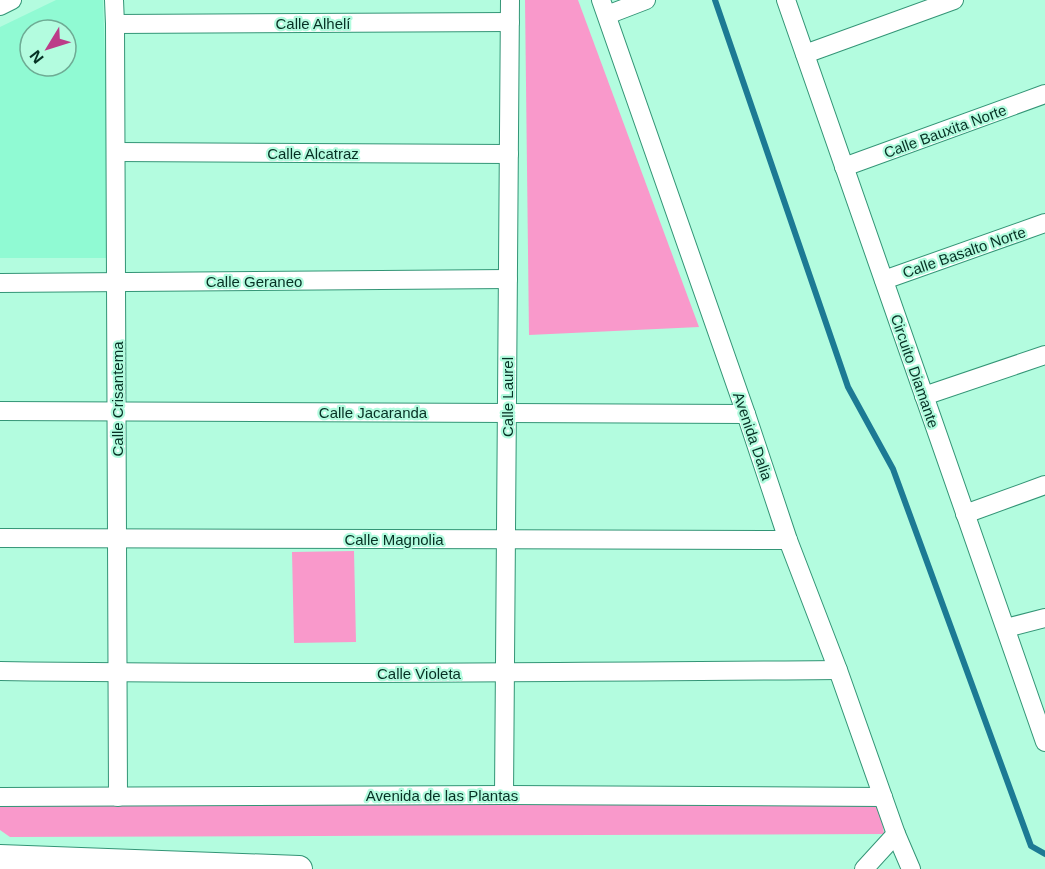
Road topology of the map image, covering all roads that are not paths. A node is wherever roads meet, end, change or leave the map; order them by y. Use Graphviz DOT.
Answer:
graph roads {
  1 [pos="12,0"];
  2 [pos="114,0"];
  3 [pos="510,0"];
  4 [pos="646,0"];
  5 [pos="786,0"];
  6 [pos="954,0"];
  7 [pos="0,6"];
  8 [pos="604,7"];
  9 [pos="510,22"];
  10 [pos="116,24"];
  11 [pos="805,54"];
  12 [pos="1045,94"];
  13 [pos="116,152"];
  14 [pos="509,154"];
  15 [pos="844,167"];
  16 [pos="1045,223"];
  17 [pos="508,279"];
  18 [pos="884,280"];
  19 [pos="116,282"];
  20 [pos="0,283"];
  21 [pos="1045,355"];
  22 [pos="924,396"];
  23 [pos="0,411"];
  24 [pos="117,411"];
  25 [pos="507,412"];
  26 [pos="746,414"];
  27 [pos="1045,484"];
  28 [pos="965,514"];
  29 [pos="0,537"];
  30 [pos="117,538"];
  31 [pos="506,539"];
  32 [pos="788,540"];
  33 [pos="1045,618"];
  34 [pos="1006,628"];
  35 [pos="838,670"];
  36 [pos="0,671"];
  37 [pos="117,672"];
  38 [pos="505,673"];
  39 [pos="1045,742"];
  40 [pos="504,795"];
  41 [pos="0,797"];
  42 [pos="118,797"];
  43 [pos="883,797"];
  44 [pos="896,834"];
  45 [pos="0,858"];
  46 [pos="129,866"];
  47 [pos="299,869"];
  48 [pos="864,869"];
  49 [pos="911,869"];
  1 -- 7 [label="street"];
  2 -- 10 [label="street, Calle Crisantema"];
  3 -- 9 [label="street, Calle Laurel"];
  4 -- 8 [label="street"];
  5 -- 11 [label="street, Circuito Diamante"];
  6 -- 11 [label="street"];
  8 -- 26 [label="street, Avenida Dalia"];
  9 -- 10 [label="street, Calle Alhelí"];
  9 -- 14 [label="street, Calle Laurel"];
  10 -- 13 [label="street, Calle Crisantema"];
  11 -- 15 [label="street, Circuito Diamante"];
  12 -- 15 [label="street, Calle Bauxita Norte"];
  13 -- 14 [label="street, Calle Alcatraz"];
  13 -- 19 [label="street, Calle Crisantema"];
  14 -- 17 [label="street, Calle Laurel"];
  15 -- 18 [label="street, Circuito Diamante"];
  16 -- 18 [label="street, Calle Basalto Norte"];
  17 -- 19 [label="street, Calle Geraneo"];
  17 -- 25 [label="street, Calle Laurel"];
  18 -- 22 [label="street, Circuito Diamante"];
  19 -- 20 [label="street, Calle Geraneo"];
  19 -- 24 [label="street, Calle Crisantema"];
  21 -- 22 [label="street"];
  22 -- 28 [label="street, Circuito Diamante"];
  23 -- 24 [label="street, Calle Jacaranda"];
  24 -- 25 [label="street, Calle Jacaranda"];
  24 -- 30 [label="street, Calle Crisantema"];
  25 -- 26 [label="street, Calle Jacaranda"];
  25 -- 31 [label="street, Calle Laurel"];
  26 -- 32 [label="street, Avenida Dalia"];
  27 -- 28 [label="street"];
  28 -- 34 [label="street, Circuito Diamante"];
  29 -- 30 [label="street, Calle Magnolia"];
  30 -- 31 [label="street, Calle Magnolia"];
  30 -- 37 [label="street, Calle Crisantema"];
  31 -- 32 [label="street, Calle Magnolia"];
  31 -- 38 [label="street, Calle Laurel"];
  32 -- 35 [label="street, Avenida Dalia"];
  33 -- 34 [label="street"];
  34 -- 39 [label="street, Circuito Diamante"];
  35 -- 38 [label="street, Calle Violeta"];
  35 -- 43 [label="street, Avenida Dalia"];
  36 -- 37 [label="street, Calle Violeta"];
  37 -- 38 [label="street, Calle Violeta"];
  37 -- 42 [label="street, Calle Crisantema"];
  38 -- 40 [label="street, Calle Laurel"];
  40 -- 42 [label="street, Avenida de las Plantas"];
  40 -- 43 [label="street, Avenida de las Plantas"];
  41 -- 42 [label="street, Avenida de las Plantas"];
  43 -- 44 [label="street, Avenida Dalia"];
  44 -- 48 [label="street"];
  44 -- 49 [label="street, Avenida Dalia"];
  45 -- 46 [label="main road"];
  46 -- 47 [label="main road"];
}
